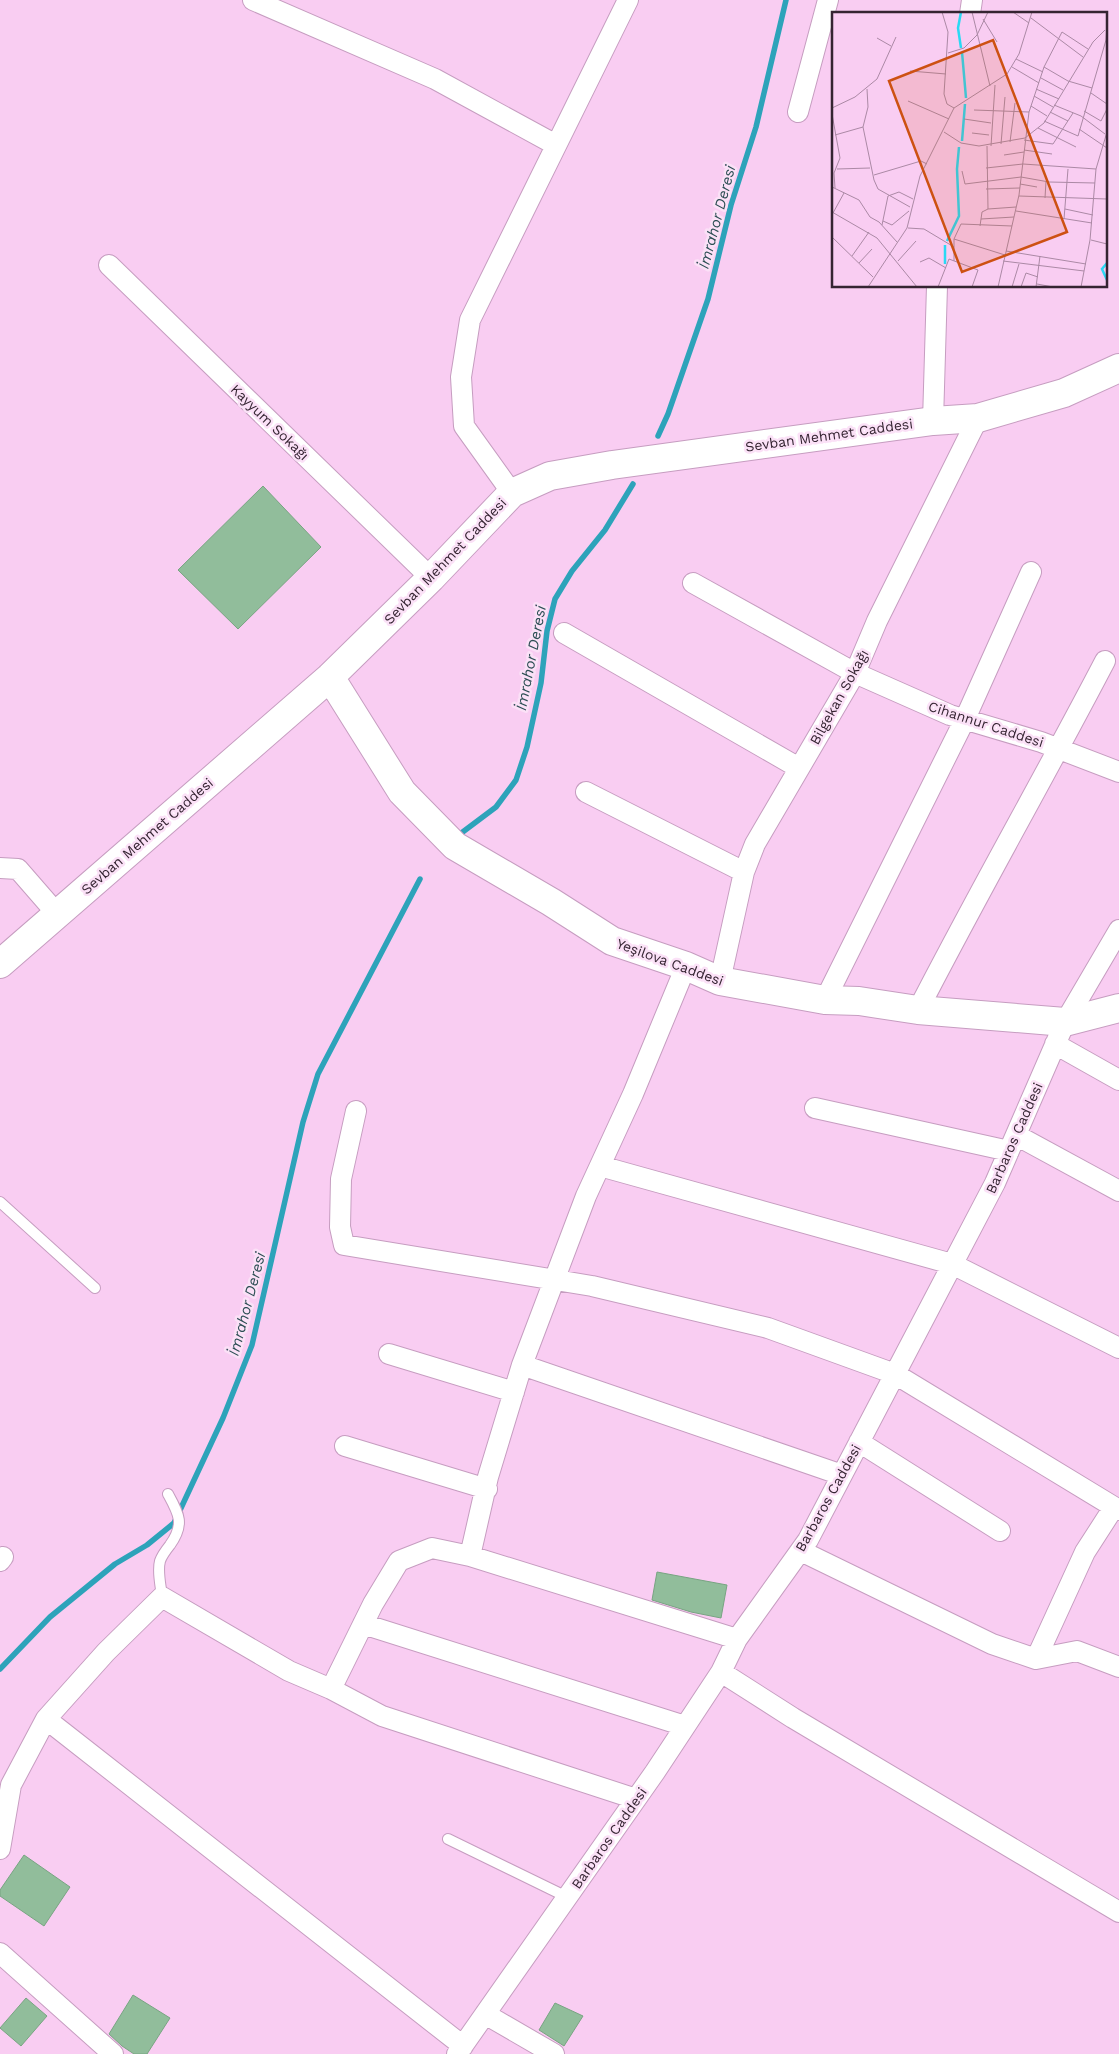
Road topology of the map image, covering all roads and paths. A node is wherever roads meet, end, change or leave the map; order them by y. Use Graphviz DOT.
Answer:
graph roads {
  1 [pos="253,0"];
  2 [pos="628,0"];
  3 [pos="828,0"];
  4 [pos="798,112"];
  5 [pos="556,145"];
  6 [pos="109,266"];
  7 [pos="937,288"];
  8 [pos="1119,368"];
  9 [pos="978,418"];
  10 [pos="933,421"];
  11 [pos="512,493"];
  12 [pos="1031,572"];
  13 [pos="431,578"];
  14 [pos="693,582"];
  15 [pos="564,634"];
  16 [pos="1106,661"];
  17 [pos="855,673"];
  18 [pos="330,677"];
  19 [pos="965,719"];
  20 [pos="1059,749"];
  21 [pos="799,768"];
  22 [pos="1119,772"];
  23 [pos="586,792"];
  24 [pos="0,868"];
  25 [pos="744,872"];
  26 [pos="58,915"];
  27 [pos="1119,930"];
  28 [pos="0,964"];
  29 [pos="686,966"];
  30 [pos="720,981"];
  31 [pos="825,1000"];
  32 [pos="1119,1008"];
  33 [pos="918,1010"];
  34 [pos="1060,1033"];
  35 [pos="1119,1080"];
  36 [pos="815,1108"];
  37 [pos="356,1111"];
  38 [pos="1012,1143"];
  39 [pos="600,1166"];
  40 [pos="1119,1191"];
  41 [pos="0,1202"];
  42 [pos="952,1264"];
  43 [pos="555,1280"];
  44 [pos="95,1288"];
  45 [pos="1119,1348"];
  46 [pos="389,1354"];
  47 [pos="522,1365"];
  48 [pos="895,1374"];
  49 [pos="514,1392"];
  50 [pos="859,1442"];
  51 [pos="345,1446"];
  52 [pos="842,1475"];
  53 [pos="487,1489"];
  54 [pos="168,1494"];
  55 [pos="1116,1508"];
  56 [pos="1000,1530"];
  57 [pos="800,1550"];
  58 [pos="470,1556"];
  59 [pos="162,1597"];
  60 [pos="363,1624"];
  61 [pos="737,1638"];
  62 [pos="1036,1659"];
  63 [pos="1119,1667"];
  64 [pos="721,1672"];
  65 [pos="331,1689"];
  66 [pos="46,1719"];
  67 [pos="685,1726"];
  68 [pos="5,1779"];
  69 [pos="636,1799"];
  70 [pos="448,1839"];
  71 [pos="0,1849"];
  72 [pos="567,1897"];
  73 [pos="1119,1912"];
  74 [pos="0,1953"];
  75 [pos="484,2014"];
  76 [pos="460,2050"];
  77 [pos="113,2054"];
  78 [pos="554,2054"];
  1 -- 5 [label="street"];
  2 -- 5 [label="street"];
  3 -- 4 [label="street"];
  5 -- 11 [label="street"];
  6 -- 13 [label="street, Kayyum Sokağı"];
  7 -- 10 [label="street"];
  8 -- 9 [label="main road, Sevban Mehmet Caddesi"];
  9 -- 10 [label="main road, Sevban Mehmet Caddesi"];
  9 -- 17 [label="street, Bilgekan Sokağı"];
  10 -- 11 [label="main road, Sevban Mehmet Caddesi"];
  11 -- 13 [label="main road, Sevban Mehmet Caddesi"];
  12 -- 19 [label="street"];
  13 -- 18 [label="main road, Sevban Mehmet Caddesi"];
  14 -- 17 [label="street, Cihannur Caddesi"];
  15 -- 21 [label="street"];
  16 -- 20 [label="street"];
  17 -- 19 [label="street, Cihannur Caddesi"];
  17 -- 21 [label="street, Bilgekan Sokağı"];
  18 -- 26 [label="main road, Sevban Mehmet Caddesi"];
  18 -- 29 [label="main road, Yeşilova Caddesi"];
  19 -- 20 [label="street, Cihannur Caddesi"];
  19 -- 31 [label="street"];
  20 -- 22 [label="street, Cihannur Caddesi"];
  20 -- 33 [label="street"];
  21 -- 25 [label="street, Bilgekan Sokağı"];
  23 -- 25 [label="street"];
  24 -- 26 [label="street"];
  25 -- 30 [label="street, Bilgekan Sokağı"];
  26 -- 28 [label="main road, Sevban Mehmet Caddesi"];
  27 -- 34 [label="street, Barbaros Caddesi"];
  29 -- 30 [label="main road, Yeşilova Caddesi"];
  29 -- 39 [label="street"];
  30 -- 31 [label="main road, Yeşilova Caddesi"];
  31 -- 33 [label="main road, Yeşilova Caddesi"];
  32 -- 34 [label="main road, Yeşilova Caddesi"];
  33 -- 34 [label="main road, Yeşilova Caddesi"];
  34 -- 35 [label="street"];
  34 -- 38 [label="street, Barbaros Caddesi"];
  36 -- 38 [label="street"];
  37 -- 43 [label="street"];
  38 -- 40 [label="street"];
  38 -- 42 [label="street, Barbaros Caddesi"];
  39 -- 42 [label="street"];
  39 -- 43 [label="street"];
  41 -- 44 [label="lane"];
  42 -- 45 [label="street"];
  42 -- 48 [label="street, Barbaros Caddesi"];
  43 -- 47 [label="street"];
  43 -- 48 [label="street"];
  46 -- 49 [label="street"];
  47 -- 49 [label="street"];
  47 -- 52 [label="street"];
  48 -- 50 [label="street, Barbaros Caddesi"];
  48 -- 55 [label="street"];
  49 -- 53 [label="street"];
  50 -- 52 [label="street, Barbaros Caddesi"];
  50 -- 56 [label="street"];
  51 -- 53 [label="street"];
  52 -- 57 [label="street, Barbaros Caddesi"];
  53 -- 58 [label="street"];
  54 -- 59 [label="lane"];
  55 -- 62 [label="street"];
  57 -- 61 [label="street, Barbaros Caddesi"];
  57 -- 62 [label="street"];
  58 -- 60 [label="street"];
  58 -- 61 [label="street"];
  59 -- 65 [label="street"];
  59 -- 66 [label="street"];
  60 -- 65 [label="street"];
  60 -- 67 [label="street"];
  61 -- 64 [label="street, Barbaros Caddesi"];
  62 -- 63 [label="street"];
  64 -- 67 [label="street, Barbaros Caddesi"];
  64 -- 73 [label="street"];
  65 -- 69 [label="street"];
  66 -- 68 [label="street"];
  66 -- 76 [label="street"];
  67 -- 69 [label="street, Barbaros Caddesi"];
  68 -- 71 [label="street"];
  69 -- 72 [label="street, Barbaros Caddesi"];
  70 -- 72 [label="lane"];
  72 -- 75 [label="street, Barbaros Caddesi"];
  74 -- 77 [label="street"];
  75 -- 76 [label="street, Barbaros Caddesi"];
  75 -- 78 [label="street"];
}
